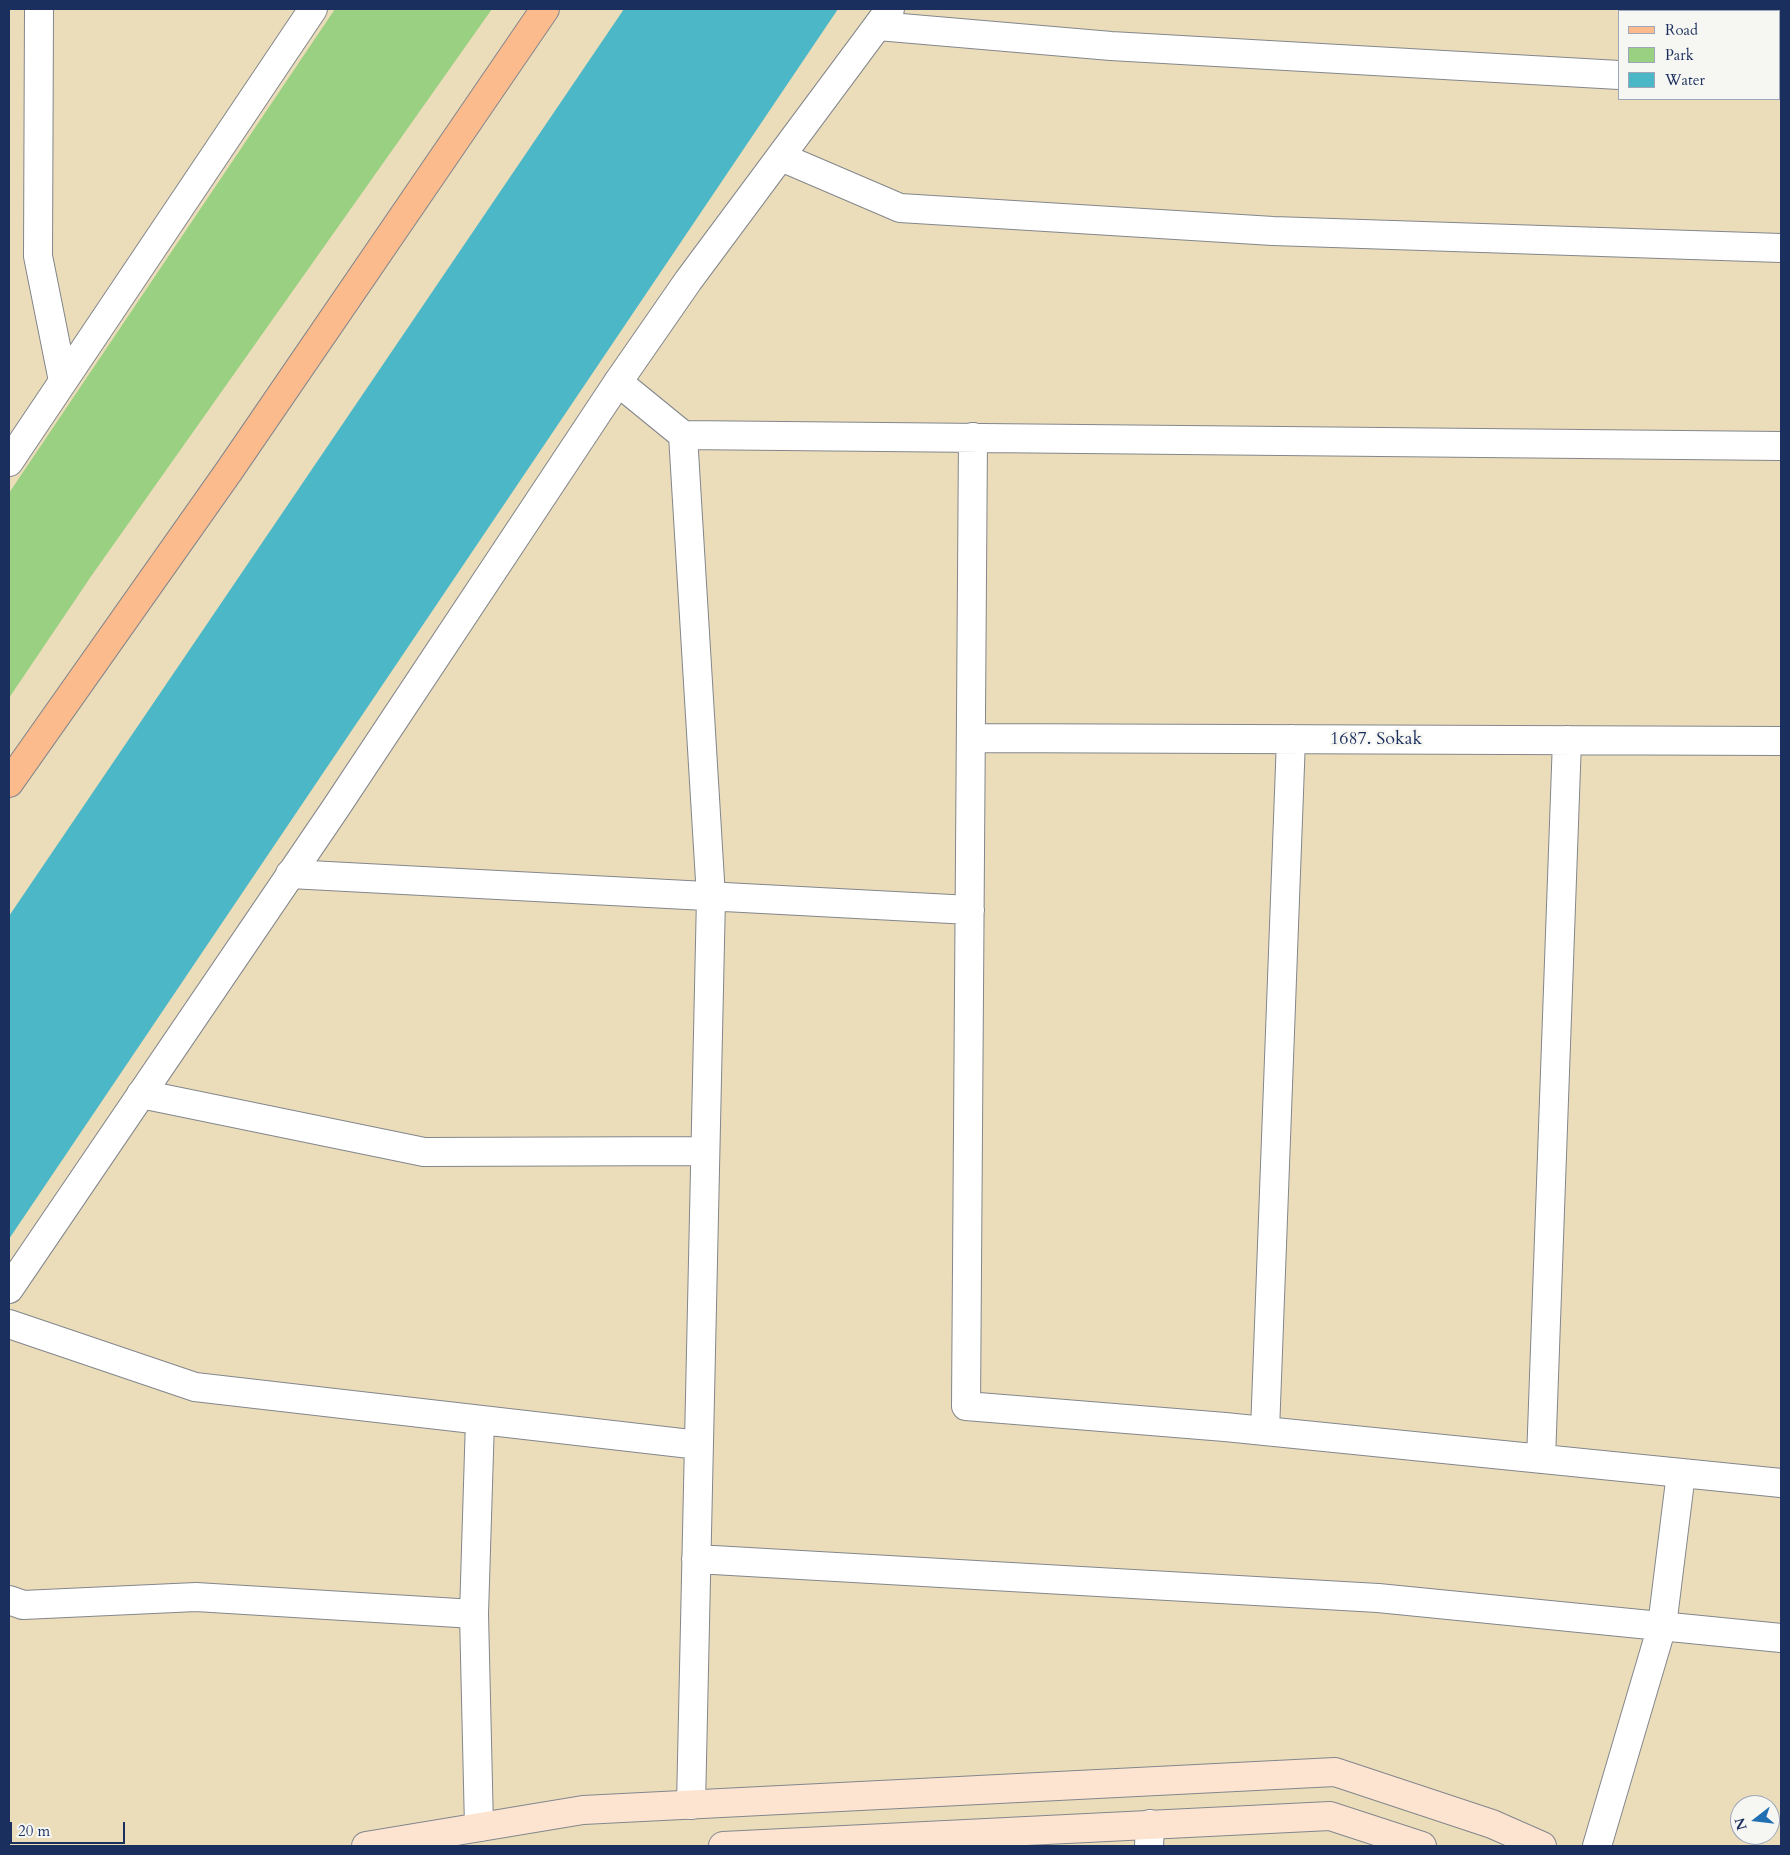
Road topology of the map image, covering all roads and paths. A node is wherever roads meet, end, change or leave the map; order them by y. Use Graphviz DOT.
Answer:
graph roads {
  1 [pos="39,9"];
  2 [pos="313,9"];
  3 [pos="545,9"];
  4 [pos="884,17"];
  5 [pos="1618,74"];
  6 [pos="780,157"];
  7 [pos="1781,248"];
  8 [pos="63,382"];
  9 [pos="618,382"];
  10 [pos="683,435"];
  11 [pos="973,437"];
  12 [pos="1781,446"];
  13 [pos="9,462"];
  14 [pos="971,738"];
  15 [pos="1291,739"];
  16 [pos="1567,740"];
  17 [pos="1781,741"];
  18 [pos="9,783"];
  19 [pos="290,874"];
  20 [pos="711,897"];
  21 [pos="970,910"];
  22 [pos="141,1094"];
  23 [pos="705,1151"];
  24 [pos="9,1289"];
  25 [pos="9,1324"];
  26 [pos="480,1420"];
  27 [pos="1266,1431"];
  28 [pos="699,1445"];
  29 [pos="1540,1459"];
  30 [pos="1682,1473"];
  31 [pos="1781,1483"];
  32 [pos="696,1559"];
  33 [pos="9,1600"];
  34 [pos="474,1614"];
  35 [pos="1662,1626"];
  36 [pos="1781,1638"];
  37 [pos="691,1805"];
  38 [pos="479,1828"];
  39 [pos="1150,1835"];
  40 [pos="1371,1838"];
  41 [pos="1005,1839"];
  42 [pos="791,1844"];
  43 [pos="366,1846"];
  44 [pos="723,1846"];
  45 [pos="1422,1846"];
  46 [pos="1542,1846"];
  47 [pos="1598,1846"];
  1 -- 8 [label="street"];
  2 -- 8 [label="street"];
  3 -- 18 [label="main road"];
  4 -- 5 [label="street"];
  4 -- 6 [label="street"];
  6 -- 7 [label="street"];
  6 -- 9 [label="street"];
  8 -- 13 [label="street"];
  9 -- 10 [label="street"];
  9 -- 19 [label="street"];
  10 -- 11 [label="street"];
  10 -- 20 [label="street"];
  11 -- 12 [label="street"];
  11 -- 14 [label="street"];
  14 -- 15 [label="street, 1687. Sokak"];
  14 -- 21 [label="street"];
  15 -- 16 [label="street, 1687. Sokak"];
  15 -- 27 [label="street"];
  16 -- 17 [label="street, 1687. Sokak"];
  16 -- 29 [label="street"];
  19 -- 20 [label="street"];
  19 -- 22 [label="street"];
  20 -- 21 [label="street"];
  20 -- 23 [label="street"];
  21 -- 27 [label="street"];
  22 -- 23 [label="street"];
  22 -- 24 [label="street"];
  23 -- 28 [label="street"];
  25 -- 26 [label="street"];
  26 -- 28 [label="street"];
  26 -- 34 [label="street"];
  27 -- 29 [label="street"];
  28 -- 32 [label="street"];
  29 -- 30 [label="street"];
  30 -- 31 [label="street"];
  30 -- 35 [label="street"];
  32 -- 35 [label="street"];
  32 -- 37 [label="street"];
  33 -- 34 [label="street"];
  34 -- 38 [label="street"];
  35 -- 36 [label="street"];
  35 -- 47 [label="street"];
  37 -- 38 [label="main road"];
  37 -- 46 [label="main road"];
  38 -- 43 [label="main road"];
  39 -- 40 [label="main road"];
  39 -- 41 [label="main road"];
  40 -- 45 [label="main road"];
  41 -- 42 [label="main road"];
  42 -- 44 [label="main road"];
}
